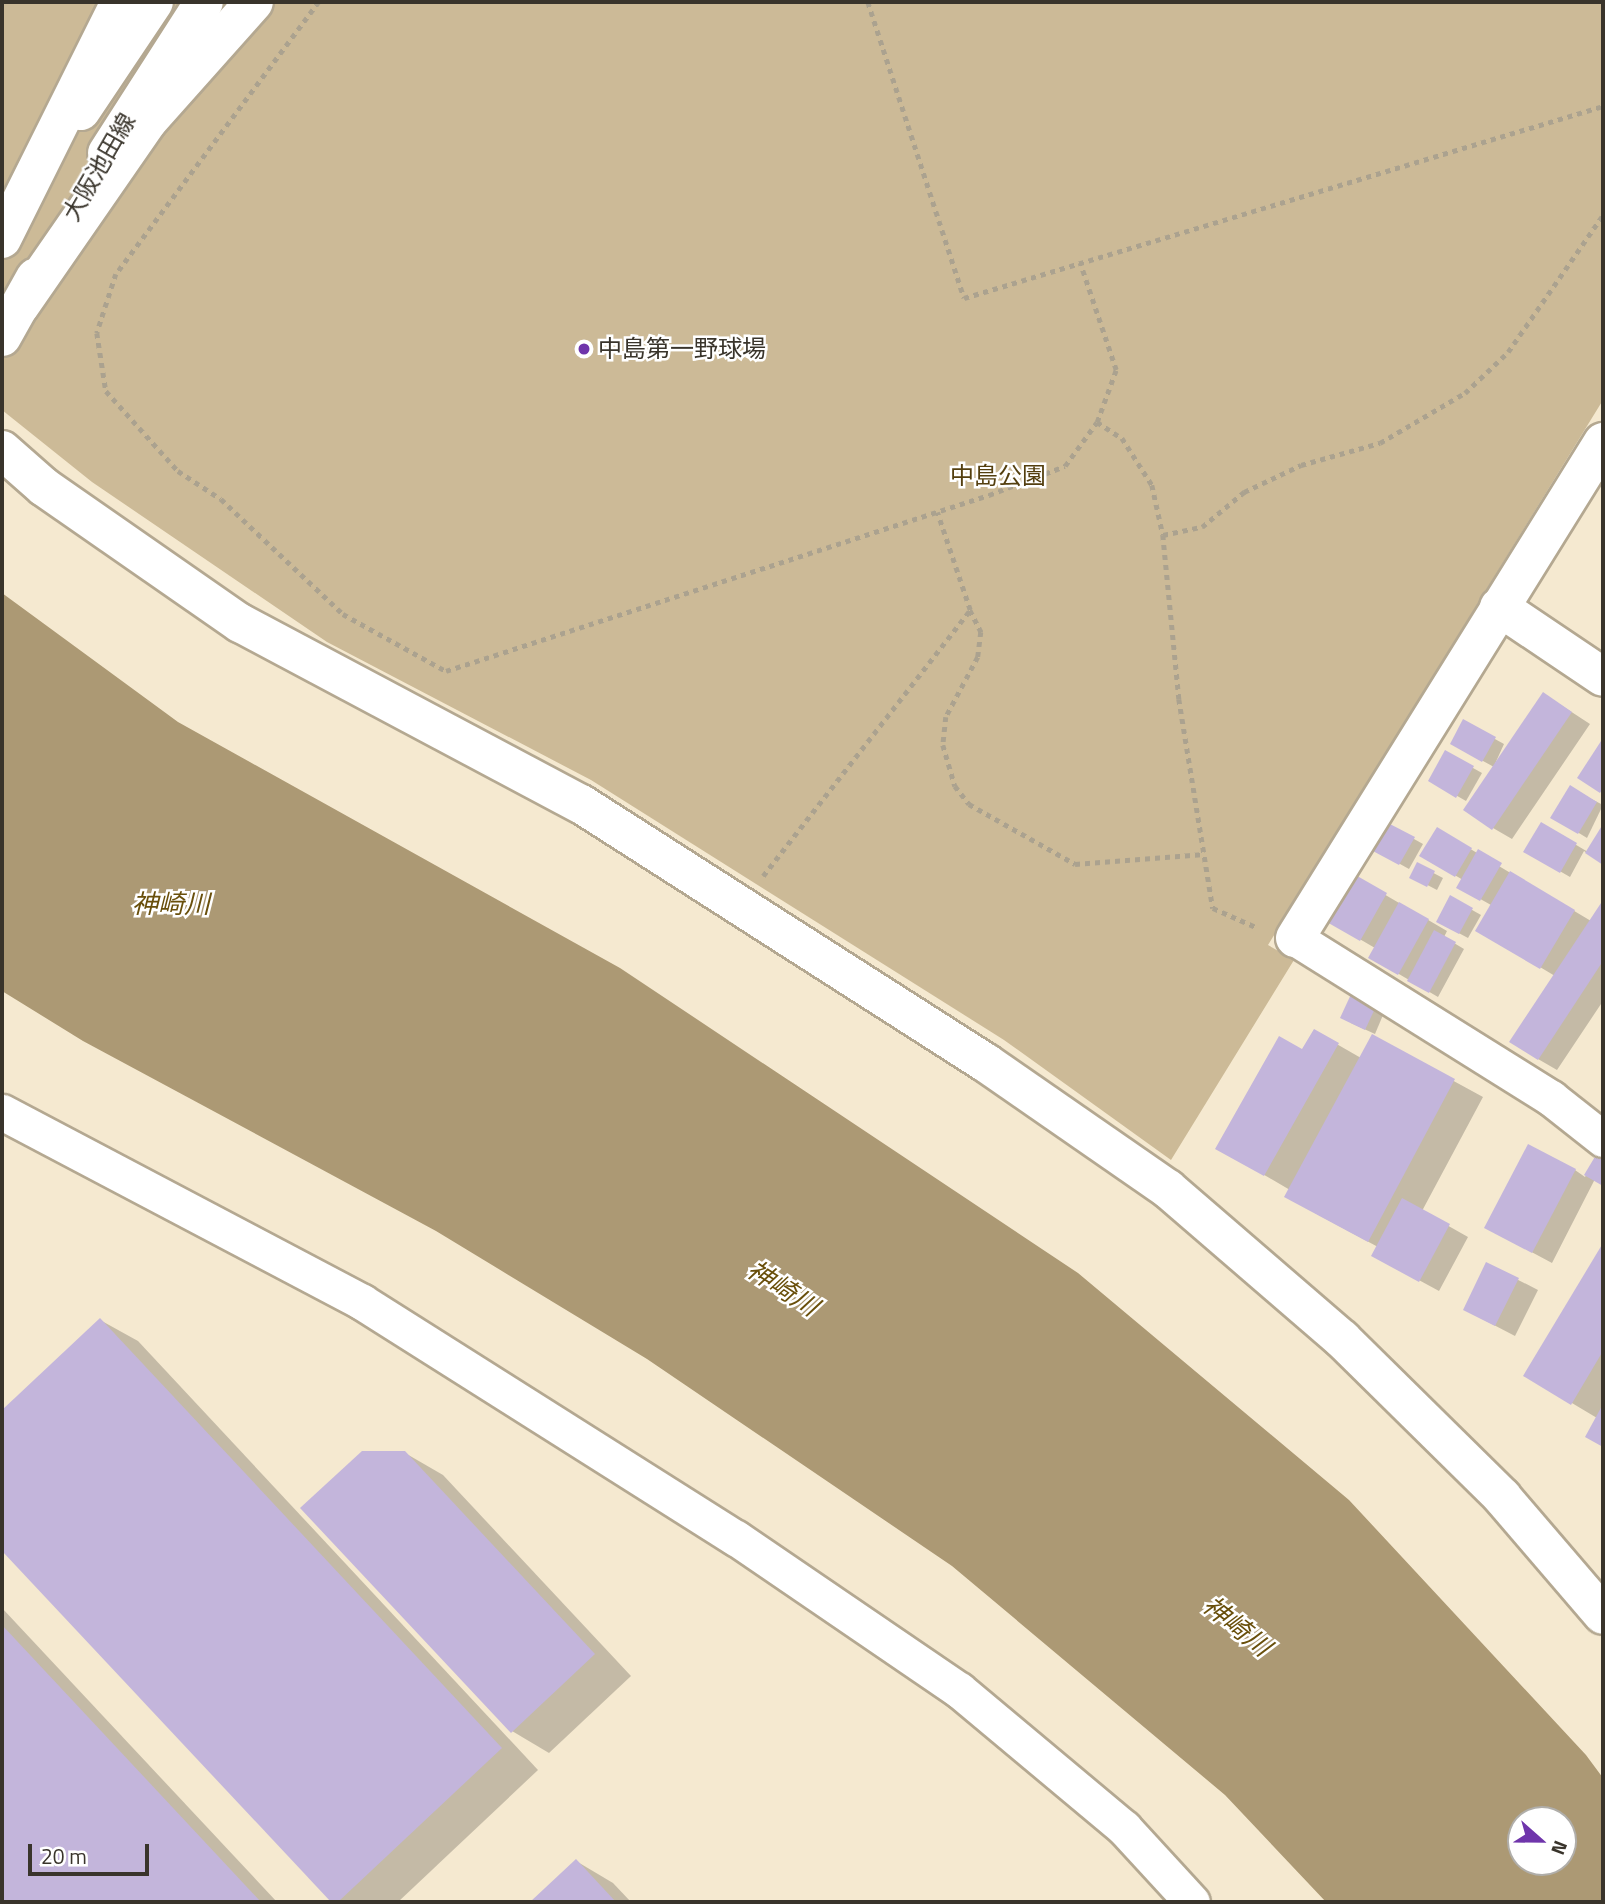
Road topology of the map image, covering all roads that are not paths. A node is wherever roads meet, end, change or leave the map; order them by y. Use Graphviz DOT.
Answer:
graph roads {
  1 [pos="120,2"];
  2 [pos="154,2"];
  3 [pos="204,2"];
  4 [pos="254,2"];
  5 [pos="2,240"];
  6 [pos="11,321"];
  7 [pos="1603,442"];
  8 [pos="2,450"];
  9 [pos="1499,607"];
  10 [pos="1603,677"];
  11 [pos="1279,934"];
  12 [pos="2,1112"];
  13 [pos="1603,1139"];
  14 [pos="1603,1615"];
  15 [pos="1192,1902"];
  1 -- 5 [label="main road"];
  2 -- 5 [label="main road, 大阪池田線"];
  3 -- 6 [label="main road, 大阪池田線"];
  4 -- 6 [label="main road"];
  7 -- 9 [label="main road"];
  8 -- 14 [label="main road"];
  9 -- 10 [label="main road"];
  9 -- 11 [label="main road"];
  11 -- 13 [label="street"];
  12 -- 15 [label="street"];
}
